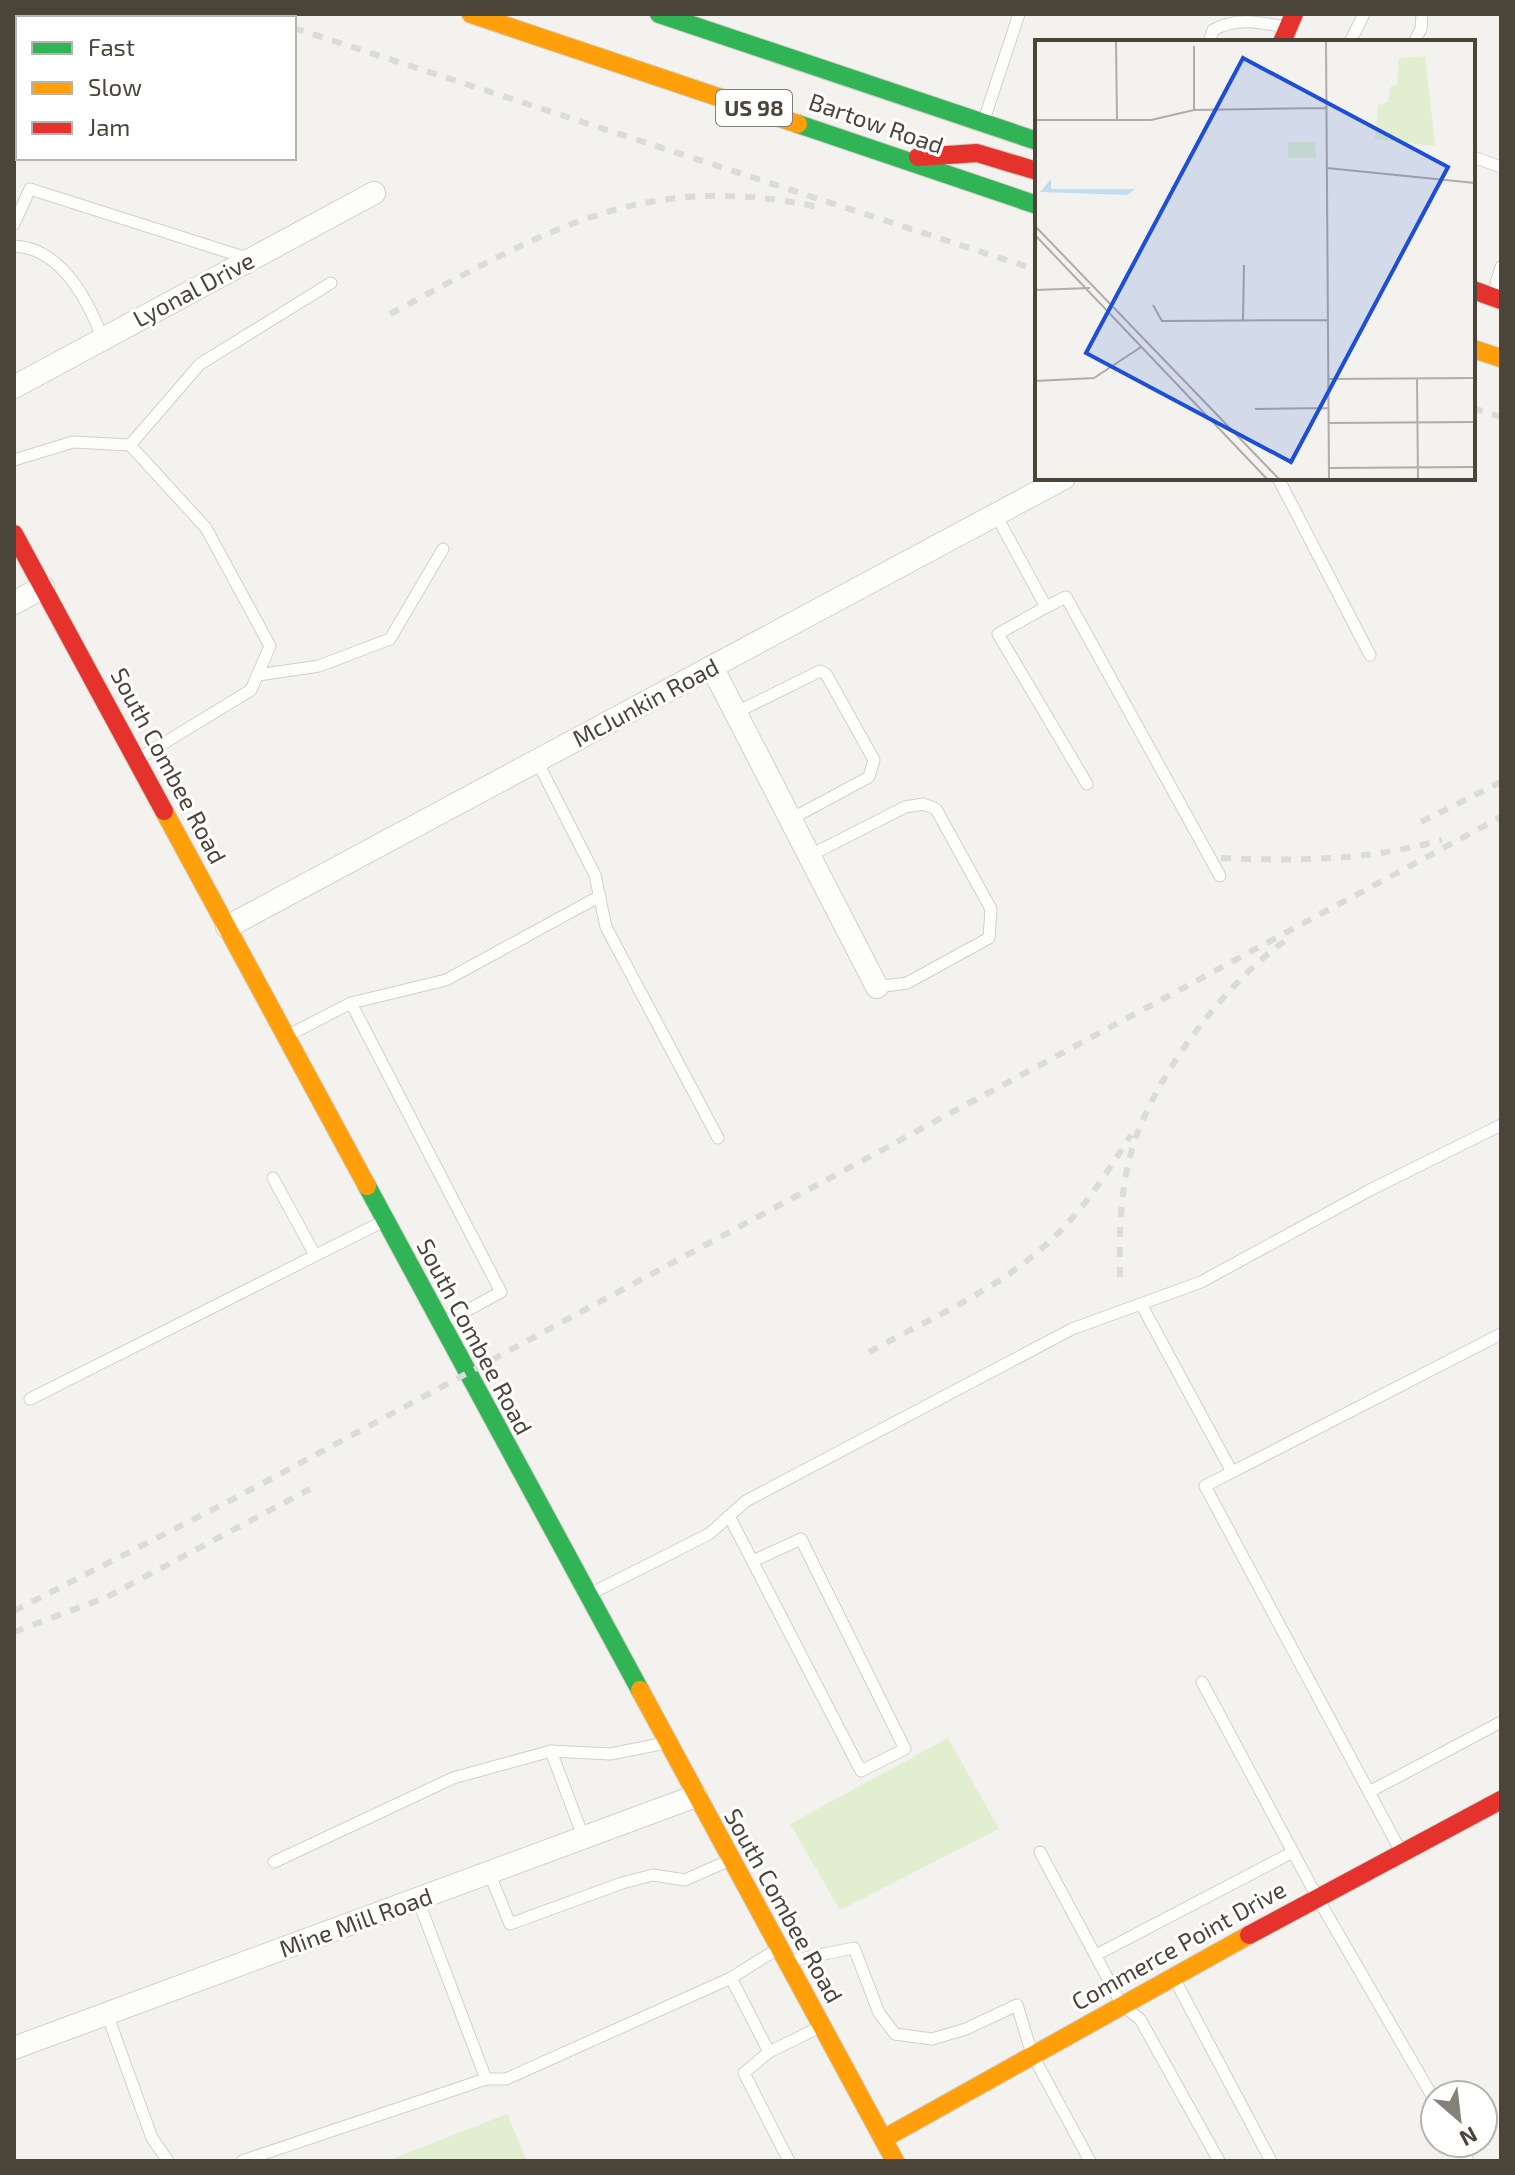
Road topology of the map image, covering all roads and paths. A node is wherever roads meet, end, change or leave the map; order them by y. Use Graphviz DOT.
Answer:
graph roads {
  1 [pos="471,14"];
  2 [pos="659,14"];
  3 [pos="1019,14"];
  4 [pos="1364,14"];
  5 [pos="1422,14"];
  6 [pos="1288,28"];
  7 [pos="1210,40"];
  8 [pos="1351,40"];
  9 [pos="1415,40"];
  10 [pos="983,123"];
  11 [pos="1035,140"];
  12 [pos="1475,158"];
  13 [pos="901,159"];
  14 [pos="1501,167"];
  15 [pos="1035,170"];
  16 [pos="374,193"];
  17 [pos="1035,204"];
  18 [pos="14,224"];
  19 [pos="14,246"];
  20 [pos="251,259"];
  21 [pos="1501,267"];
  22 [pos="331,283"];
  23 [pos="1475,291"];
  24 [pos="1497,299"];
  25 [pos="103,339"];
  26 [pos="1475,350"];
  27 [pos="1501,358"];
  28 [pos="14,387"];
  29 [pos="130,445"];
  30 [pos="14,460"];
  31 [pos="1060,480"];
  32 [pos="1279,480"];
  33 [pos="996,515"];
  34 [pos="14,534"];
  35 [pos="443,549"];
  36 [pos="43,587"];
  37 [pos="14,603"];
  38 [pos="1046,607"];
  39 [pos="1370,655"];
  40 [pos="712,667"];
  41 [pos="258,675"];
  42 [pos="735,713"];
  43 [pos="137,759"];
  44 [pos="537,761"];
  45 [pos="1087,784"];
  46 [pos="791,819"];
  47 [pos="809,856"];
  48 [pos="1220,876"];
  49 [pos="600,896"];
  50 [pos="227,927"];
  51 [pos="877,987"];
  52 [pos="351,1003"];
  53 [pos="285,1036"];
  54 [pos="1501,1125"];
  55 [pos="718,1138"];
  56 [pos="273,1178"];
  57 [pos="384,1221"];
  58 [pos="315,1255"];
  59 [pos="1141,1304"];
  60 [pos="440,1325"];
  61 [pos="1501,1334"];
  62 [pos="30,1399"];
  63 [pos="1232,1472"];
  64 [pos="729,1516"];
  65 [pos="753,1561"];
  66 [pos="587,1596"];
  67 [pos="1202,1682"];
  68 [pos="1501,1722"];
  69 [pos="666,1742"];
  70 [pos="551,1751"];
  71 [pos="1369,1792"];
  72 [pos="696,1796"];
  73 [pos="1501,1800"];
  74 [pos="585,1840"];
  75 [pos="1040,1852"];
  76 [pos="1293,1852"];
  77 [pos="1401,1853"];
  78 [pos="731,1860"];
  79 [pos="274,1862"];
  80 [pos="490,1875"];
  81 [pos="1317,1897"];
  82 [pos="418,1900"];
  83 [pos="783,1955"];
  84 [pos="1096,1955"];
  85 [pos="1174,1977"];
  86 [pos="731,1978"];
  87 [pos="1122,2005"];
  88 [pos="107,2014"];
  89 [pos="822,2026"];
  90 [pos="14,2048"];
  91 [pos="769,2052"];
  92 [pos="1032,2054"];
  93 [pos="486,2079"];
  94 [pos="1422,2079"];
  95 [pos="883,2139"];
  96 [pos="168,2161"];
  97 [pos="242,2161"];
  98 [pos="789,2161"];
  99 [pos="895,2161"];
  100 [pos="1090,2161"];
  101 [pos="1219,2161"];
  102 [pos="1271,2161"];
  1 -- 13 [label="main road, Bartow Road / US 98"];
  2 -- 10 [label="main road, Bartow Road / US 98"];
  3 -- 10 [label="lane"];
  4 -- 8 [label="lane"];
  5 -- 9 [label="lane"];
  6 -- 7 [label="lane"];
  10 -- 11 [label="main road, Bartow Road / US 98"];
  12 -- 14 [label="lane"];
  13 -- 15 [label="main road"];
  13 -- 17 [label="main road, Bartow Road / US 98"];
  16 -- 20 [label="street, Lyonal Drive"];
  18 -- 20 [label="lane"];
  19 -- 25 [label="lane"];
  20 -- 25 [label="street, Lyonal Drive"];
  21 -- 24 [label="lane"];
  22 -- 29 [label="lane"];
  23 -- 24 [label="main road"];
  25 -- 28 [label="street, Lyonal Drive"];
  26 -- 27 [label="main road"];
  29 -- 30 [label="lane"];
  29 -- 41 [label="lane"];
  31 -- 33 [label="street, McJunkin Road"];
  32 -- 39 [label="lane"];
  33 -- 38 [label="lane"];
  33 -- 40 [label="street, McJunkin Road"];
  34 -- 36 [label="main road, South Combee Road"];
  35 -- 41 [label="lane"];
  36 -- 37 [label="street"];
  36 -- 43 [label="main road, South Combee Road"];
  38 -- 45 [label="lane"];
  38 -- 48 [label="lane"];
  40 -- 42 [label="street"];
  40 -- 44 [label="street, McJunkin Road"];
  41 -- 43 [label="lane"];
  42 -- 46 [label="street"];
  42 -- 46 [label="lane"];
  43 -- 50 [label="main road, South Combee Road"];
  44 -- 49 [label="lane"];
  44 -- 50 [label="street, McJunkin Road"];
  46 -- 47 [label="street"];
  47 -- 51 [label="street"];
  47 -- 51 [label="lane"];
  49 -- 52 [label="lane"];
  49 -- 55 [label="lane"];
  50 -- 53 [label="main road, South Combee Road"];
  52 -- 53 [label="lane"];
  52 -- 60 [label="lane"];
  53 -- 57 [label="main road, South Combee Road"];
  54 -- 59 [label="lane"];
  56 -- 58 [label="lane"];
  57 -- 58 [label="lane"];
  57 -- 60 [label="main road, South Combee Road"];
  58 -- 62 [label="lane"];
  59 -- 63 [label="lane"];
  59 -- 64 [label="lane"];
  60 -- 66 [label="main road, South Combee Road"];
  61 -- 63 [label="lane"];
  63 -- 71 [label="lane"];
  64 -- 65 [label="lane"];
  64 -- 66 [label="lane"];
  65 -- 65 [label="lane"];
  66 -- 69 [label="main road, South Combee Road"];
  67 -- 76 [label="lane"];
  68 -- 71 [label="lane"];
  69 -- 70 [label="lane"];
  69 -- 72 [label="main road, South Combee Road"];
  70 -- 74 [label="lane"];
  70 -- 79 [label="lane"];
  71 -- 77 [label="lane"];
  72 -- 74 [label="street, Mine Mill Road"];
  72 -- 78 [label="main road, South Combee Road"];
  73 -- 77 [label="main road, Commerce Point Drive"];
  74 -- 80 [label="street, Mine Mill Road"];
  75 -- 84 [label="lane"];
  76 -- 81 [label="lane"];
  76 -- 84 [label="lane"];
  77 -- 81 [label="main road, Commerce Point Drive"];
  78 -- 80 [label="lane"];
  78 -- 83 [label="main road, South Combee Road"];
  80 -- 82 [label="street, Mine Mill Road"];
  81 -- 85 [label="main road, Commerce Point Drive"];
  81 -- 94 [label="lane"];
  82 -- 88 [label="street, Mine Mill Road"];
  82 -- 93 [label="lane"];
  83 -- 86 [label="lane"];
  83 -- 89 [label="main road, South Combee Road"];
  83 -- 92 [label="lane"];
  84 -- 87 [label="lane"];
  85 -- 87 [label="main road, Commerce Point Drive"];
  85 -- 102 [label="lane"];
  86 -- 91 [label="lane"];
  86 -- 93 [label="lane"];
  87 -- 92 [label="main road, Commerce Point Drive"];
  87 -- 101 [label="lane"];
  88 -- 90 [label="street, Mine Mill Road"];
  88 -- 96 [label="lane"];
  89 -- 91 [label="lane"];
  89 -- 95 [label="main road, South Combee Road"];
  91 -- 98 [label="lane"];
  92 -- 95 [label="main road, Commerce Point Drive"];
  92 -- 100 [label="lane"];
  93 -- 97 [label="lane"];
  95 -- 99 [label="main road, South Combee Road"];
}
